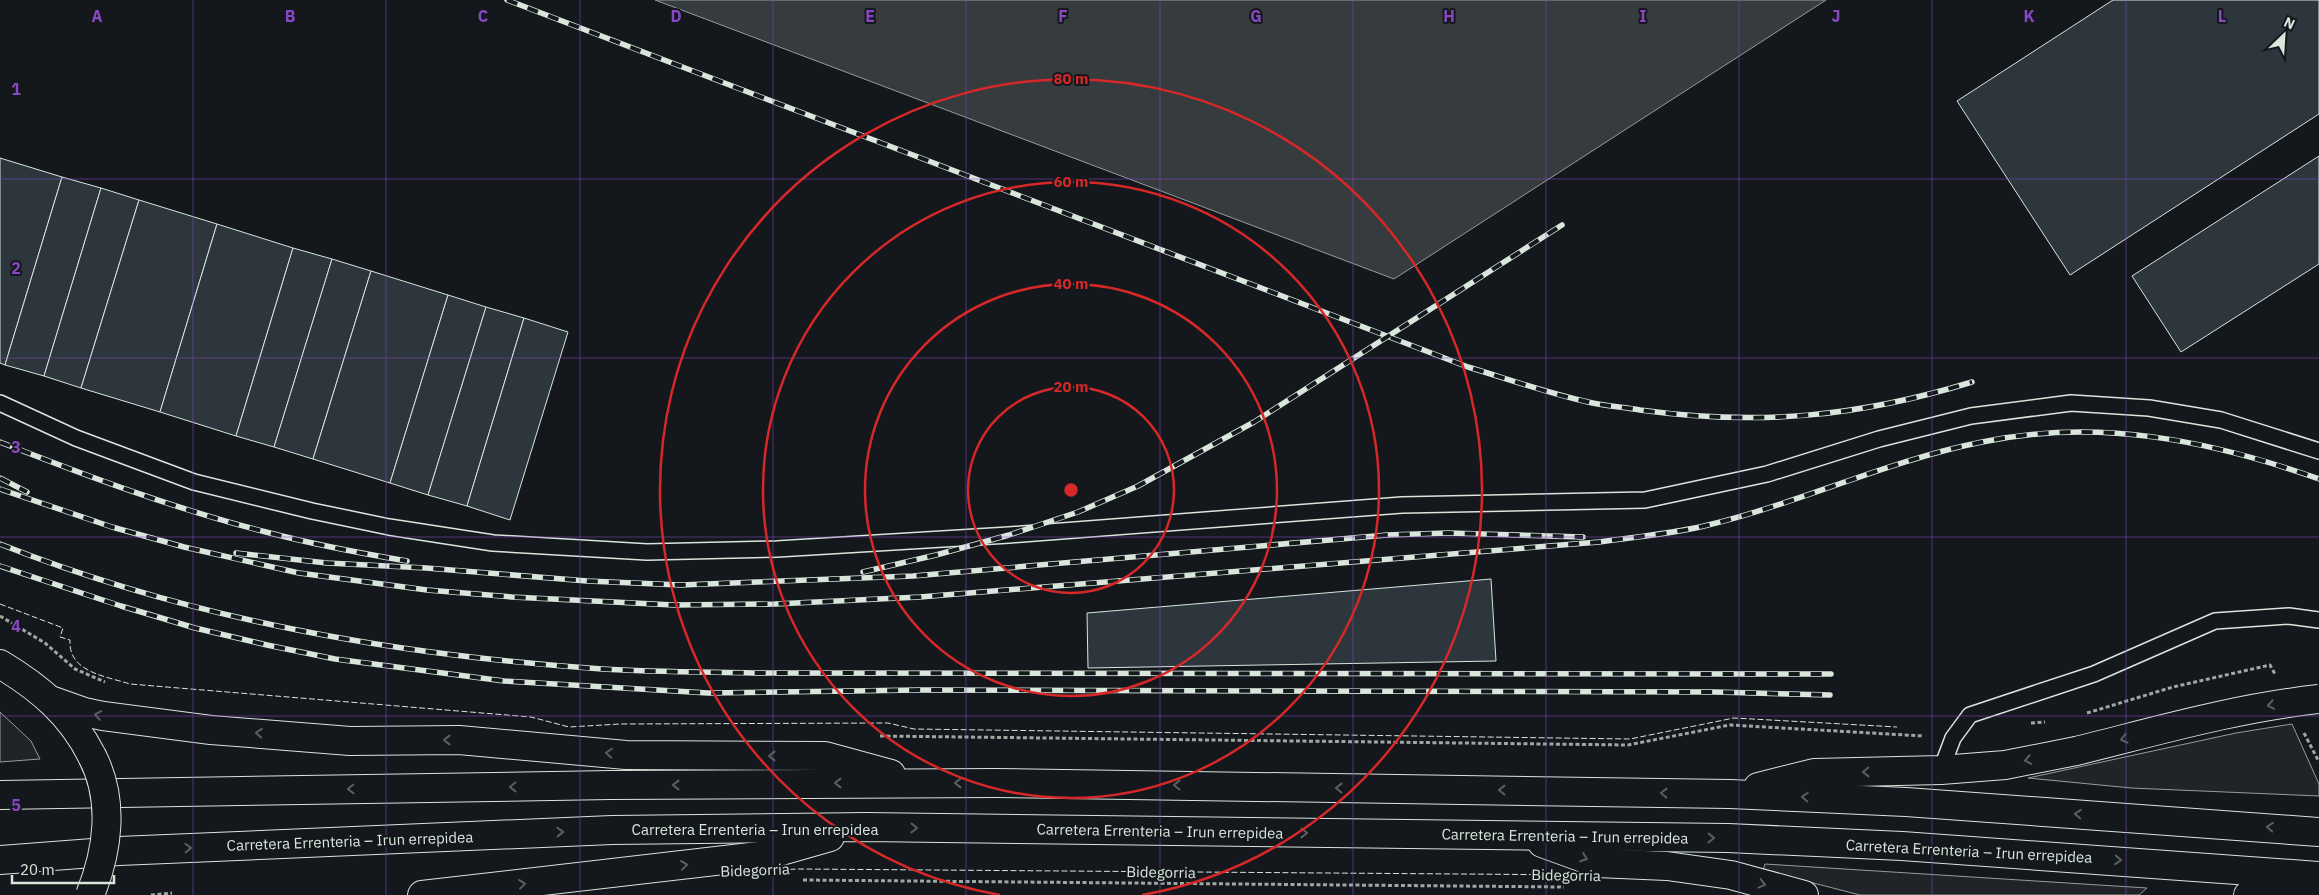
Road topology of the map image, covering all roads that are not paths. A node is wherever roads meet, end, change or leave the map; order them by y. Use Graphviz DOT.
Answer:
graph roads {
  1 [pos="0,404"];
  2 [pos="2319,452"];
  3 [pos="2319,620"];
  4 [pos="0,664"];
  5 [pos="2319,699"];
  6 [pos="53,701"];
  7 [pos="1941,770"];
  8 [pos="922,783"];
  9 [pos="1730,794"];
  10 [pos="0,796"];
  11 [pos="866,827"];
  12 [pos="2319,832"];
  13 [pos="1522,836"];
  14 [pos="0,860"];
  15 [pos="2319,876"];
  16 [pos="2319,884"];
  17 [pos="90,895"];
  18 [pos="422,895"];
  19 [pos="1804,895"];
  20 [pos="2248,895"];
  1 -- 2 [label="lane"];
  3 -- 7 [label="lane"];
  4 -- 6 [label="main road"];
  5 -- 7 [label="main road, one-way, bridge"];
  8 -- 6 [label="main road, one-way"];
  6 -- 17 [label="main road, bridge"];
  7 -- 9 [label="main road, one-way"];
  9 -- 8 [label="main road, one-way"];
  8 -- 10 [label="main road, one-way"];
  12 -- 9 [label="main road, one-way"];
  11 -- 13 [label="main road, Carretera Errenteria – Irun errepidea, one-way"];
  14 -- 11 [label="main road, Carretera Errenteria – Irun errepidea, one-way"];
  18 -- 11 [label="main road, one-way"];
  13 -- 15 [label="main road, Carretera Errenteria – Irun errepidea, one-way"];
  13 -- 19 [label="main road, one-way"];
  16 -- 20 [label="main road"];
}
